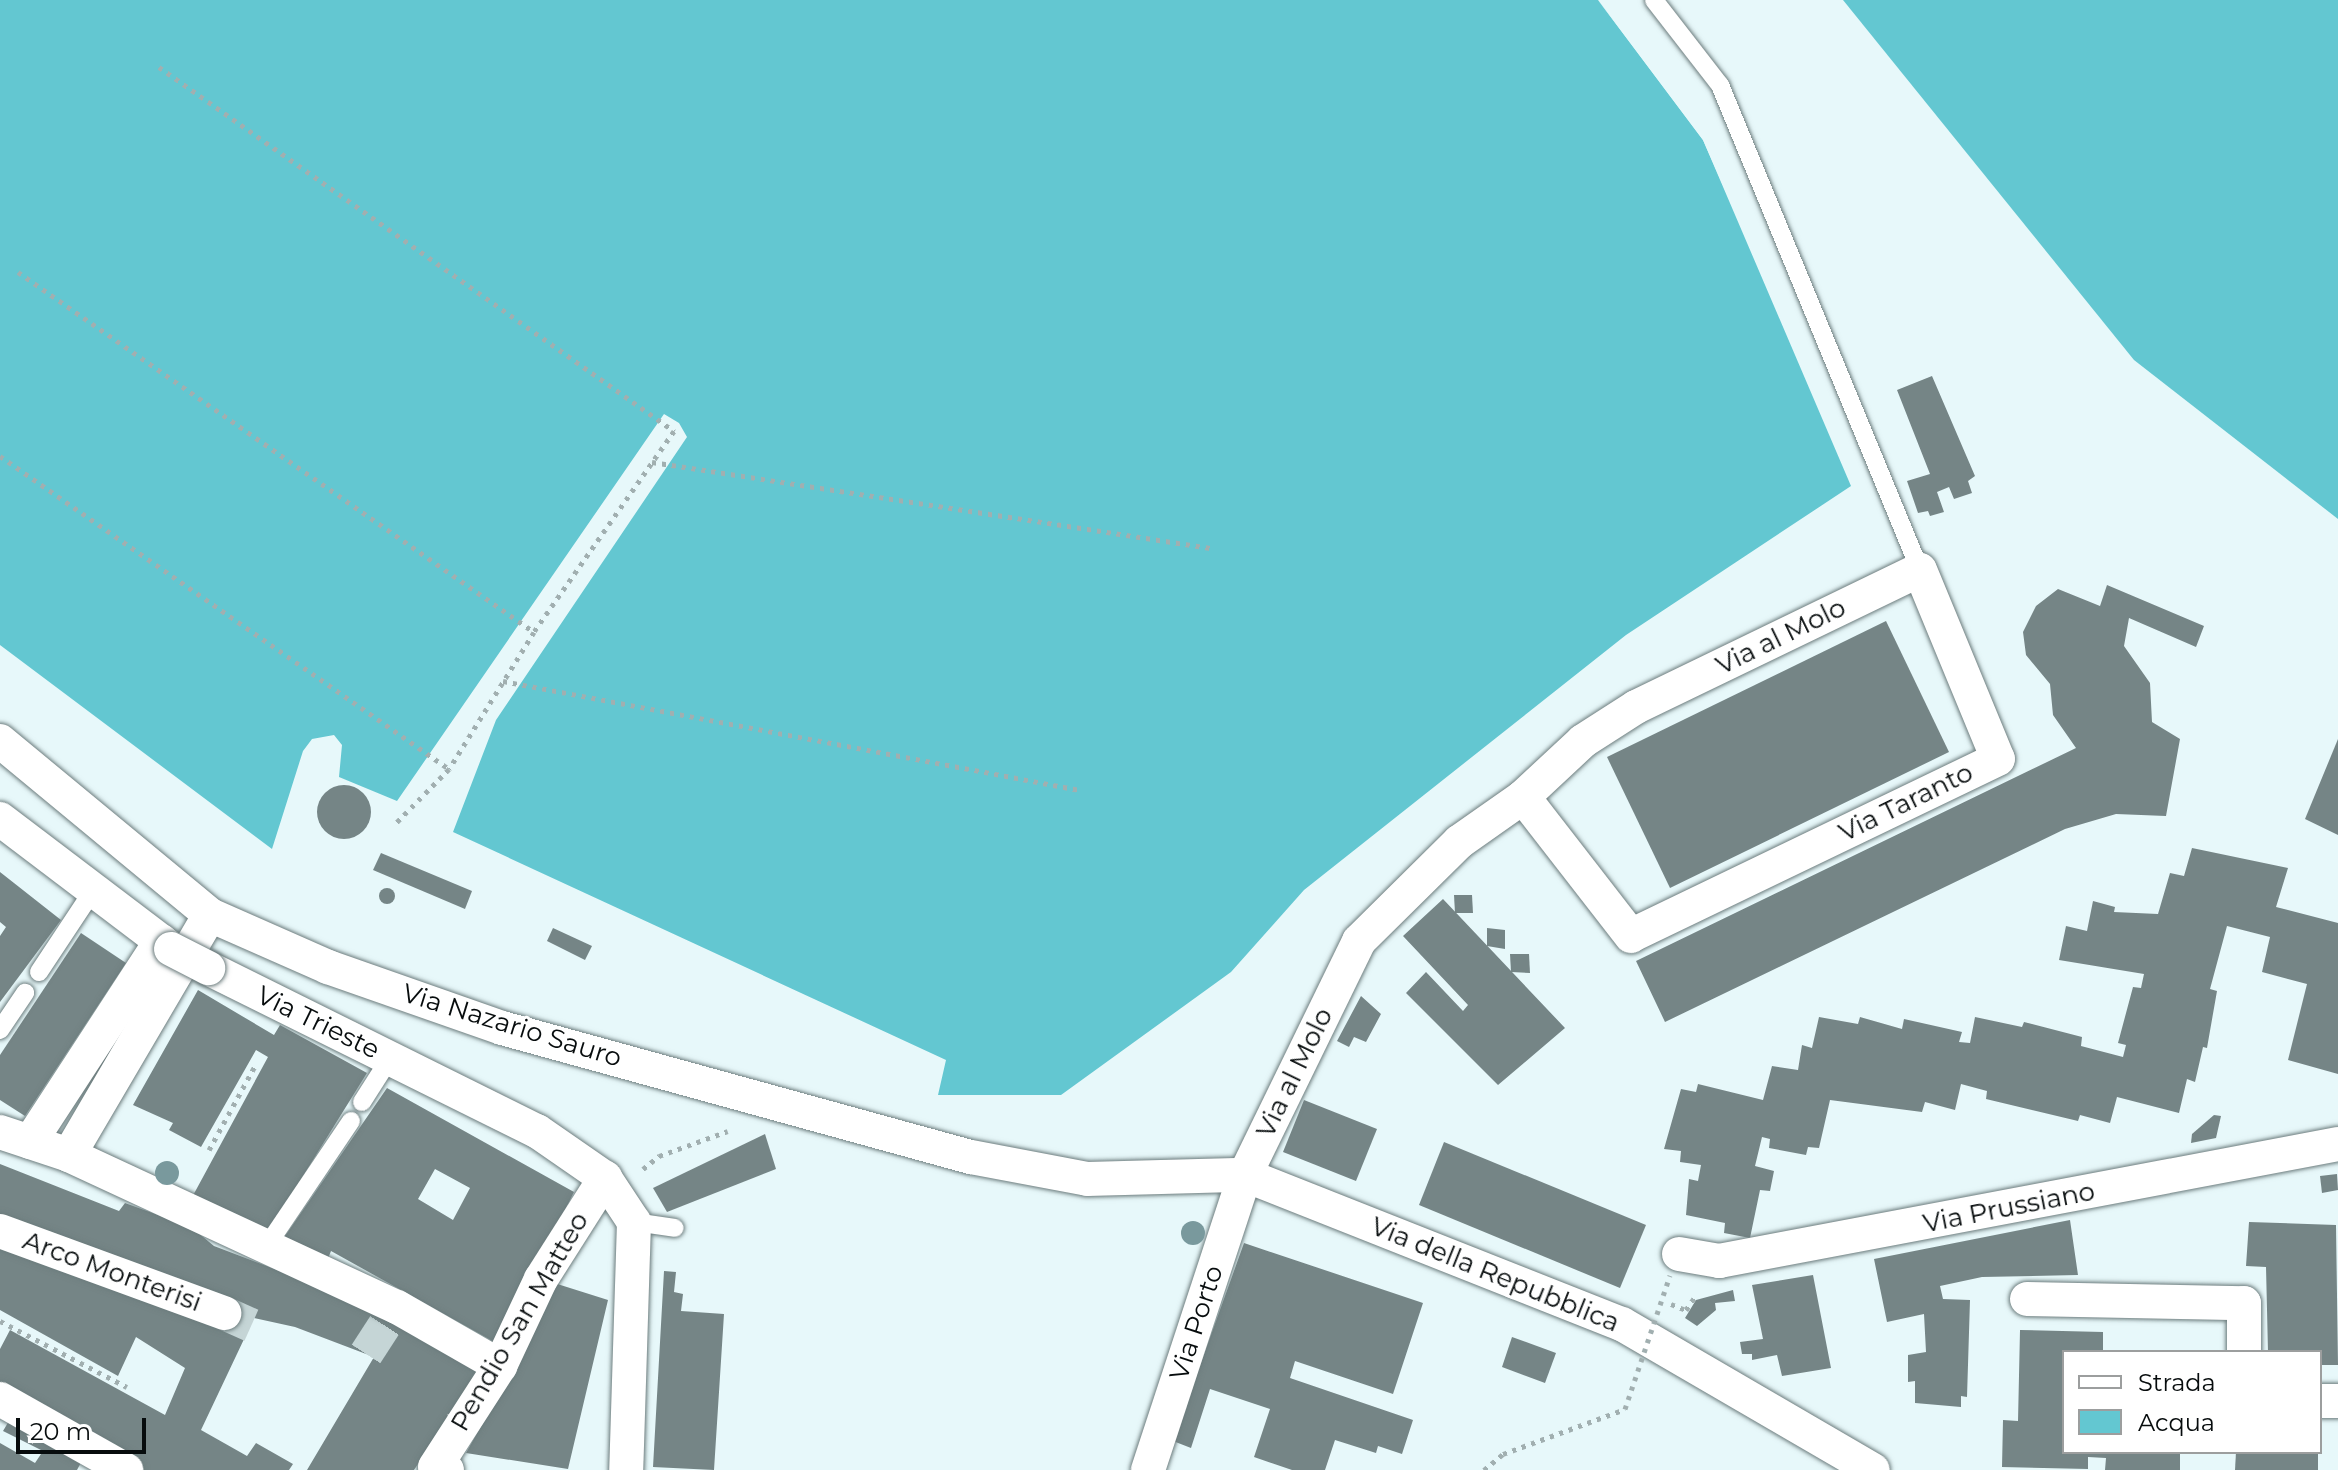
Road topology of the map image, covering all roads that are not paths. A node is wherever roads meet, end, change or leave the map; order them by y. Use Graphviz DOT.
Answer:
graph roads {
  1 [pos="1654,0"];
  2 [pos="1920,570"];
  3 [pos="0,741"];
  4 [pos="1523,797"];
  5 [pos="0,819"];
  6 [pos="92,892"];
  7 [pos="210,915"];
  8 [pos="166,945"];
  9 [pos="39,972"];
  10 [pos="25,993"];
  11 [pos="0,1030"];
  12 [pos="390,1058"];
  13 [pos="362,1102"];
  14 [pos="351,1121"];
  15 [pos="15,1137"];
  16 [pos="2338,1144"];
  17 [pos="69,1155"];
  18 [pos="1245,1175"];
  19 [pos="605,1178"];
  20 [pos="1087,1179"];
  21 [pos="634,1222"];
  22 [pos="675,1228"];
  23 [pos="0,1231"];
  24 [pos="266,1247"];
  25 [pos="1674,1265"];
  26 [pos="2027,1299"];
  27 [pos="224,1313"];
  28 [pos="2244,1350"];
  29 [pos="500,1366"];
  30 [pos="5,1403"];
  31 [pos="441,1468"];
  32 [pos="126,1470"];
  33 [pos="626,1470"];
  34 [pos="1148,1470"];
  35 [pos="1873,1470"];
  1 -- 2 [label="lane"];
  2 -- 4 [label="street, Via al Molo"];
  2 -- 4 [label="street, Via Taranto"];
  3 -- 7 [label="street, Via Nazario Sauro"];
  4 -- 18 [label="street, Via al Molo"];
  5 -- 6 [label="street, Via Trieste"];
  6 -- 8 [label="street, Via Trieste"];
  6 -- 9 [label="lane"];
  7 -- 17 [label="street"];
  7 -- 20 [label="street, Via Nazario Sauro"];
  8 -- 12 [label="street, Via Trieste, bridge"];
  8 -- 15 [label="street"];
  10 -- 11 [label="lane"];
  12 -- 13 [label="lane"];
  12 -- 19 [label="street, Via Trieste"];
  14 -- 24 [label="lane"];
  15 -- 17 [label="street"];
  16 -- 25 [label="street, Via Prussiano"];
  17 -- 24 [label="street"];
  18 -- 20 [label="street, Via della Repubblica"];
  18 -- 34 [label="street, Via Porto"];
  18 -- 35 [label="street, Via della Repubblica"];
  19 -- 21 [label="street, Via Trieste"];
  19 -- 29 [label="street, Pendio San Matteo"];
  21 -- 22 [label="lane"];
  21 -- 33 [label="street"];
  23 -- 27 [label="street, Arco Monterisi"];
  24 -- 29 [label="street"];
  26 -- 28 [label="street"];
  29 -- 31 [label="street, Pendio San Matteo"];
  30 -- 32 [label="street"];
}
